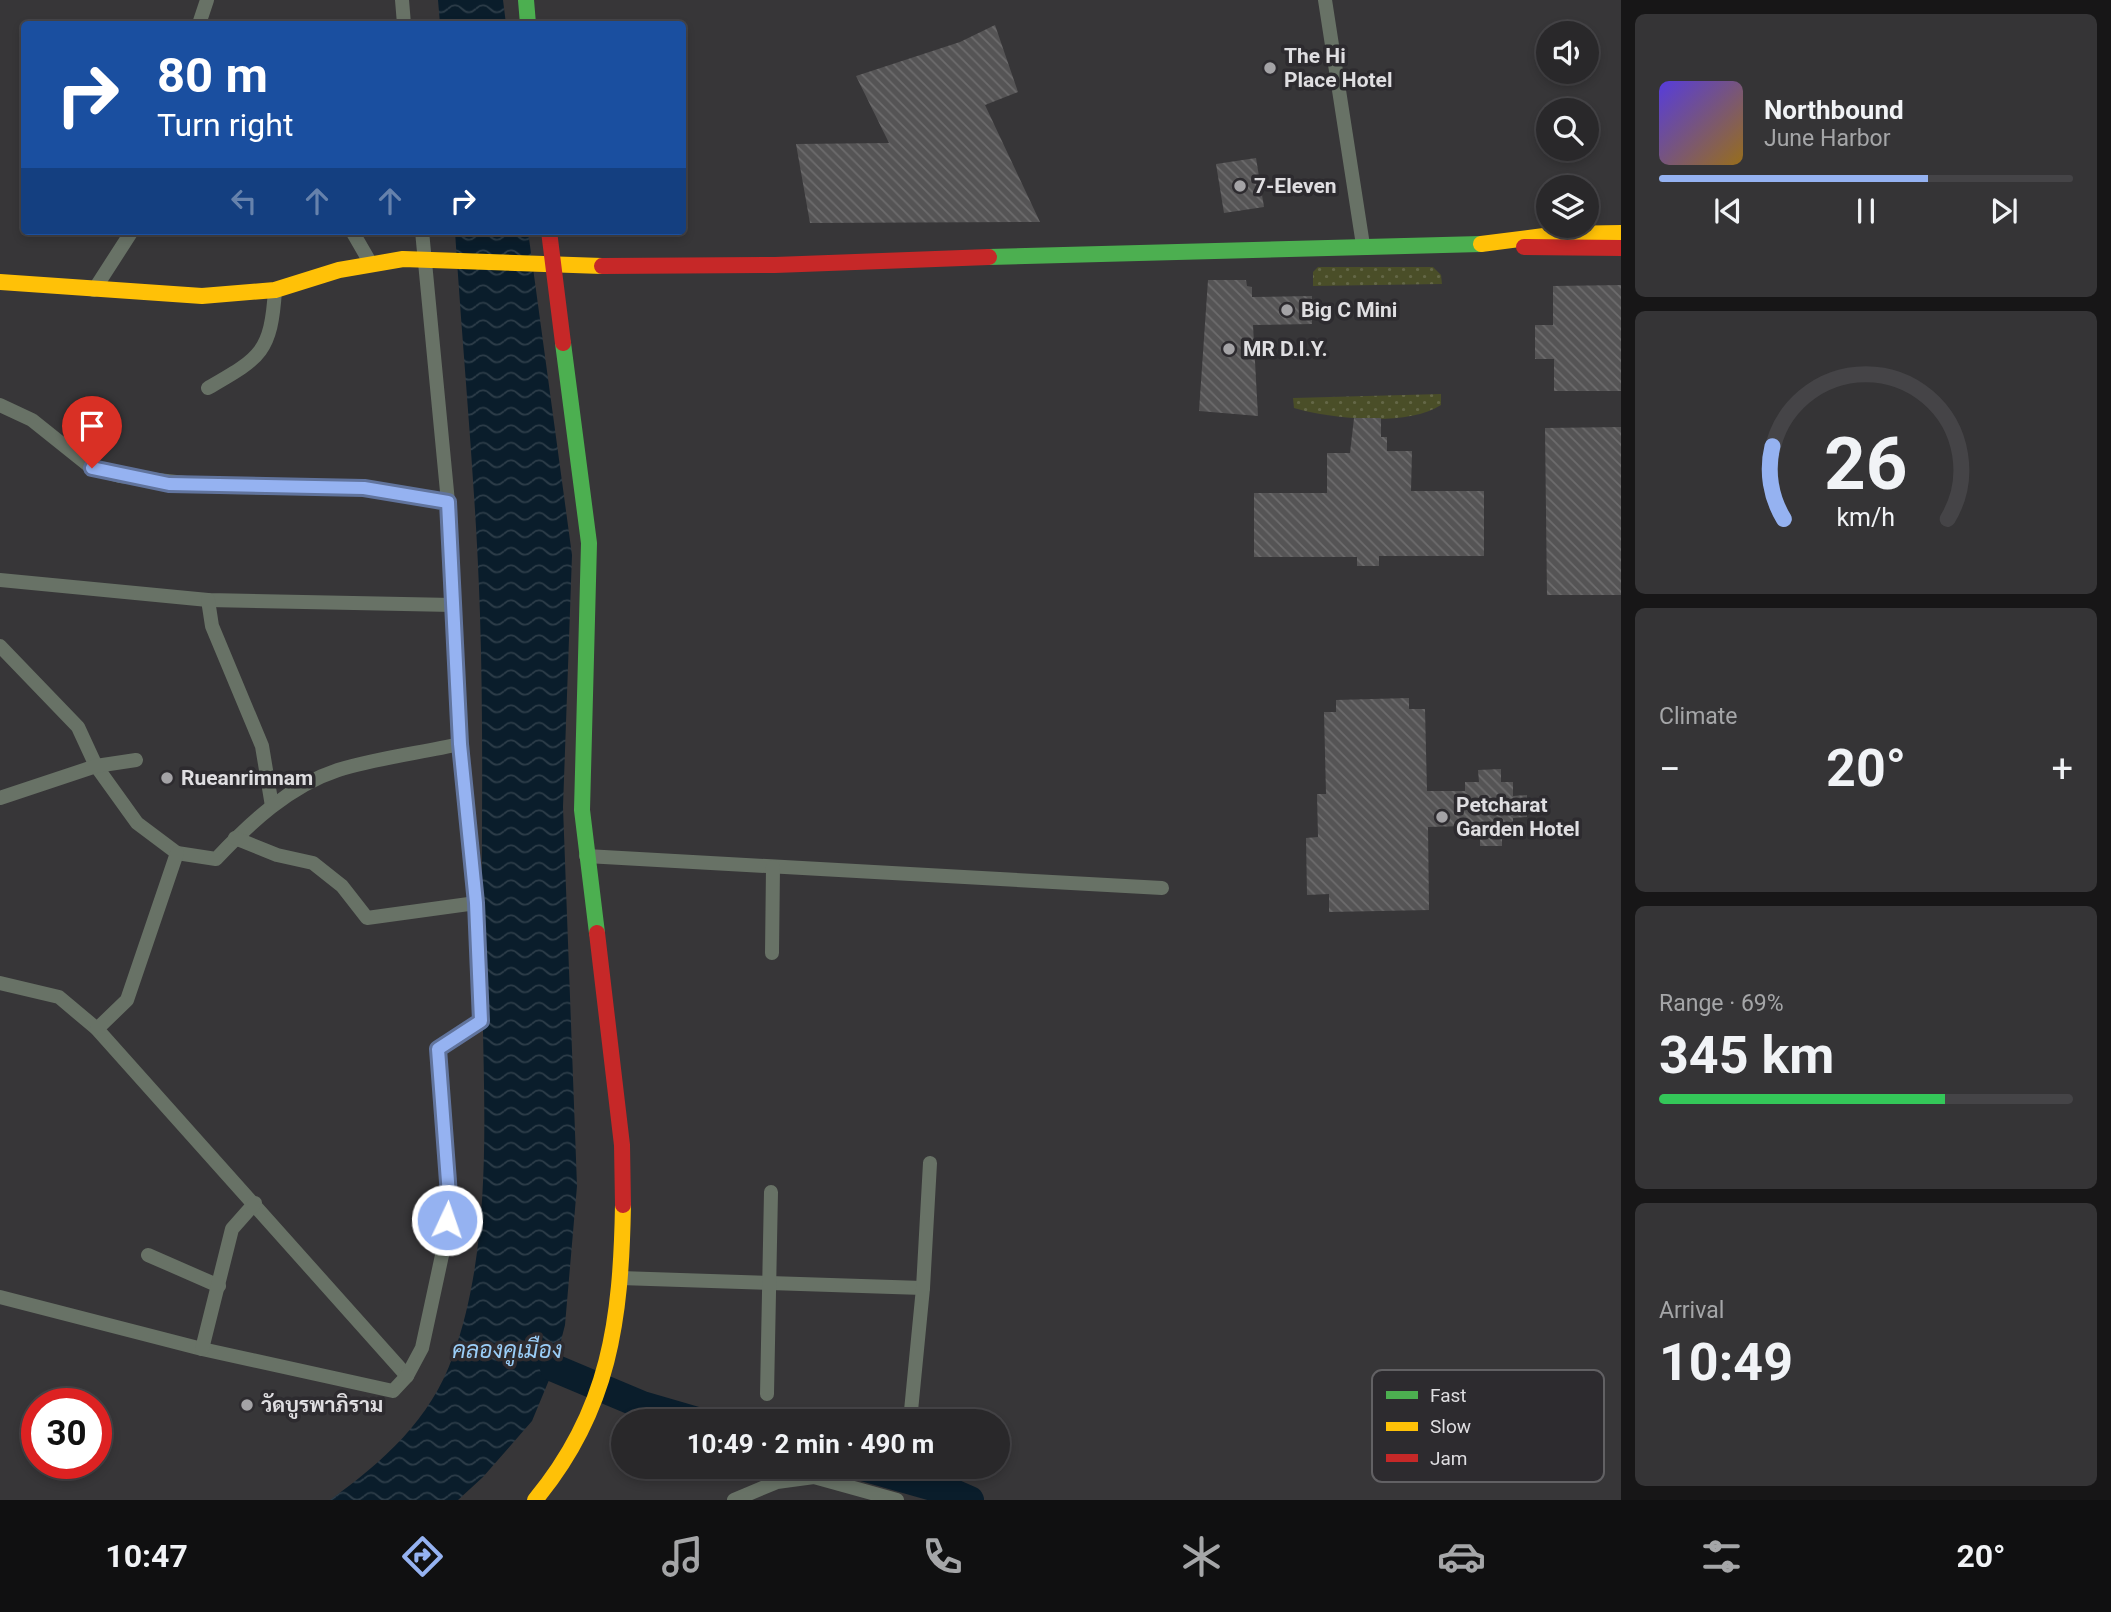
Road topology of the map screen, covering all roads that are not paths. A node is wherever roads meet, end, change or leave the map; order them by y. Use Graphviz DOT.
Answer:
graph roads {
  1 [pos="207,0"];
  2 [pos="402,0"];
  3 [pos="526,0"];
  4 [pos="1325,0"];
  5 [pos="200,21"];
  6 [pos="404,21"];
  7 [pos="528,21"];
  8 [pos="1621,233"];
  9 [pos="129,235"];
  10 [pos="354,235"];
  11 [pos="422,235"];
  12 [pos="549,235"];
  13 [pos="1481,244"];
  14 [pos="1363,245"];
  15 [pos="1621,248"];
  16 [pos="425,259"];
  17 [pos="371,264"];
  18 [pos="547,266"];
  19 [pos="0,282"];
  20 [pos="94,290"];
  21 [pos="275,290"];
  22 [pos="208,388"];
  23 [pos="0,405"];
  24 [pos="448,502"];
  25 [pos="0,580"];
  26 [pos="208,600"];
  27 [pos="453,605"];
  28 [pos="0,646"];
  29 [pos="460,744"];
  30 [pos="136,760"];
  31 [pos="96,766"];
  32 [pos="0,798"];
  33 [pos="272,806"];
  34 [pos="235,838"];
  35 [pos="177,853"];
  36 [pos="586,856"];
  37 [pos="773,867"];
  38 [pos="1162,888"];
  39 [pos="476,903"];
  40 [pos="772,953"];
  41 [pos="0,983"];
  42 [pos="97,1029"];
  43 [pos="930,1163"];
  44 [pos="771,1192"];
  45 [pos="255,1203"];
  46 [pos="148,1255"];
  47 [pos="620,1278"];
  48 [pos="771,1284"];
  49 [pos="219,1286"];
  50 [pos="923,1288"];
  51 [pos="0,1297"];
  52 [pos="202,1349"];
  53 [pos="407,1376"];
  54 [pos="767,1394"];
  55 [pos="911,1409"];
  56 [pos="535,1500"];
  57 [pos="734,1500"];
  58 [pos="897,1500"];
  1 -- 5 [label="street"];
  2 -- 6 [label="street"];
  3 -- 7 [label="street"];
  4 -- 14 [label="street"];
  8 -- 13 [label="street"];
  9 -- 20 [label="street"];
  10 -- 17 [label="street"];
  11 -- 16 [label="street"];
  12 -- 18 [label="street"];
  13 -- 14 [label="street"];
  13 -- 15 [label="street"];
  14 -- 18 [label="street"];
  16 -- 17 [label="street"];
  16 -- 18 [label="street"];
  16 -- 24 [label="street"];
  17 -- 21 [label="street"];
  18 -- 36 [label="street"];
  19 -- 20 [label="street"];
  20 -- 21 [label="street"];
  21 -- 22 [label="street"];
  23 -- 24 [label="street"];
  24 -- 27 [label="street"];
  25 -- 26 [label="street"];
  26 -- 27 [label="street"];
  26 -- 33 [label="street"];
  27 -- 29 [label="street"];
  28 -- 31 [label="street"];
  29 -- 33 [label="street"];
  29 -- 39 [label="street"];
  30 -- 31 [label="street"];
  31 -- 32 [label="street"];
  31 -- 35 [label="street"];
  33 -- 34 [label="street"];
  34 -- 35 [label="street"];
  34 -- 39 [label="street"];
  35 -- 42 [label="street"];
  36 -- 37 [label="street"];
  36 -- 47 [label="street"];
  37 -- 38 [label="street"];
  37 -- 40 [label="street"];
  39 -- 53 [label="street"];
  41 -- 42 [label="street"];
  42 -- 45 [label="street"];
  43 -- 50 [label="street"];
  44 -- 48 [label="street"];
  45 -- 49 [label="street"];
  45 -- 53 [label="street"];
  46 -- 49 [label="street"];
  47 -- 48 [label="street"];
  47 -- 56 [label="street"];
  48 -- 50 [label="street"];
  48 -- 54 [label="street"];
  49 -- 52 [label="street"];
  50 -- 55 [label="street"];
  51 -- 52 [label="street"];
  52 -- 53 [label="street"];
  57 -- 58 [label="street"];
}
